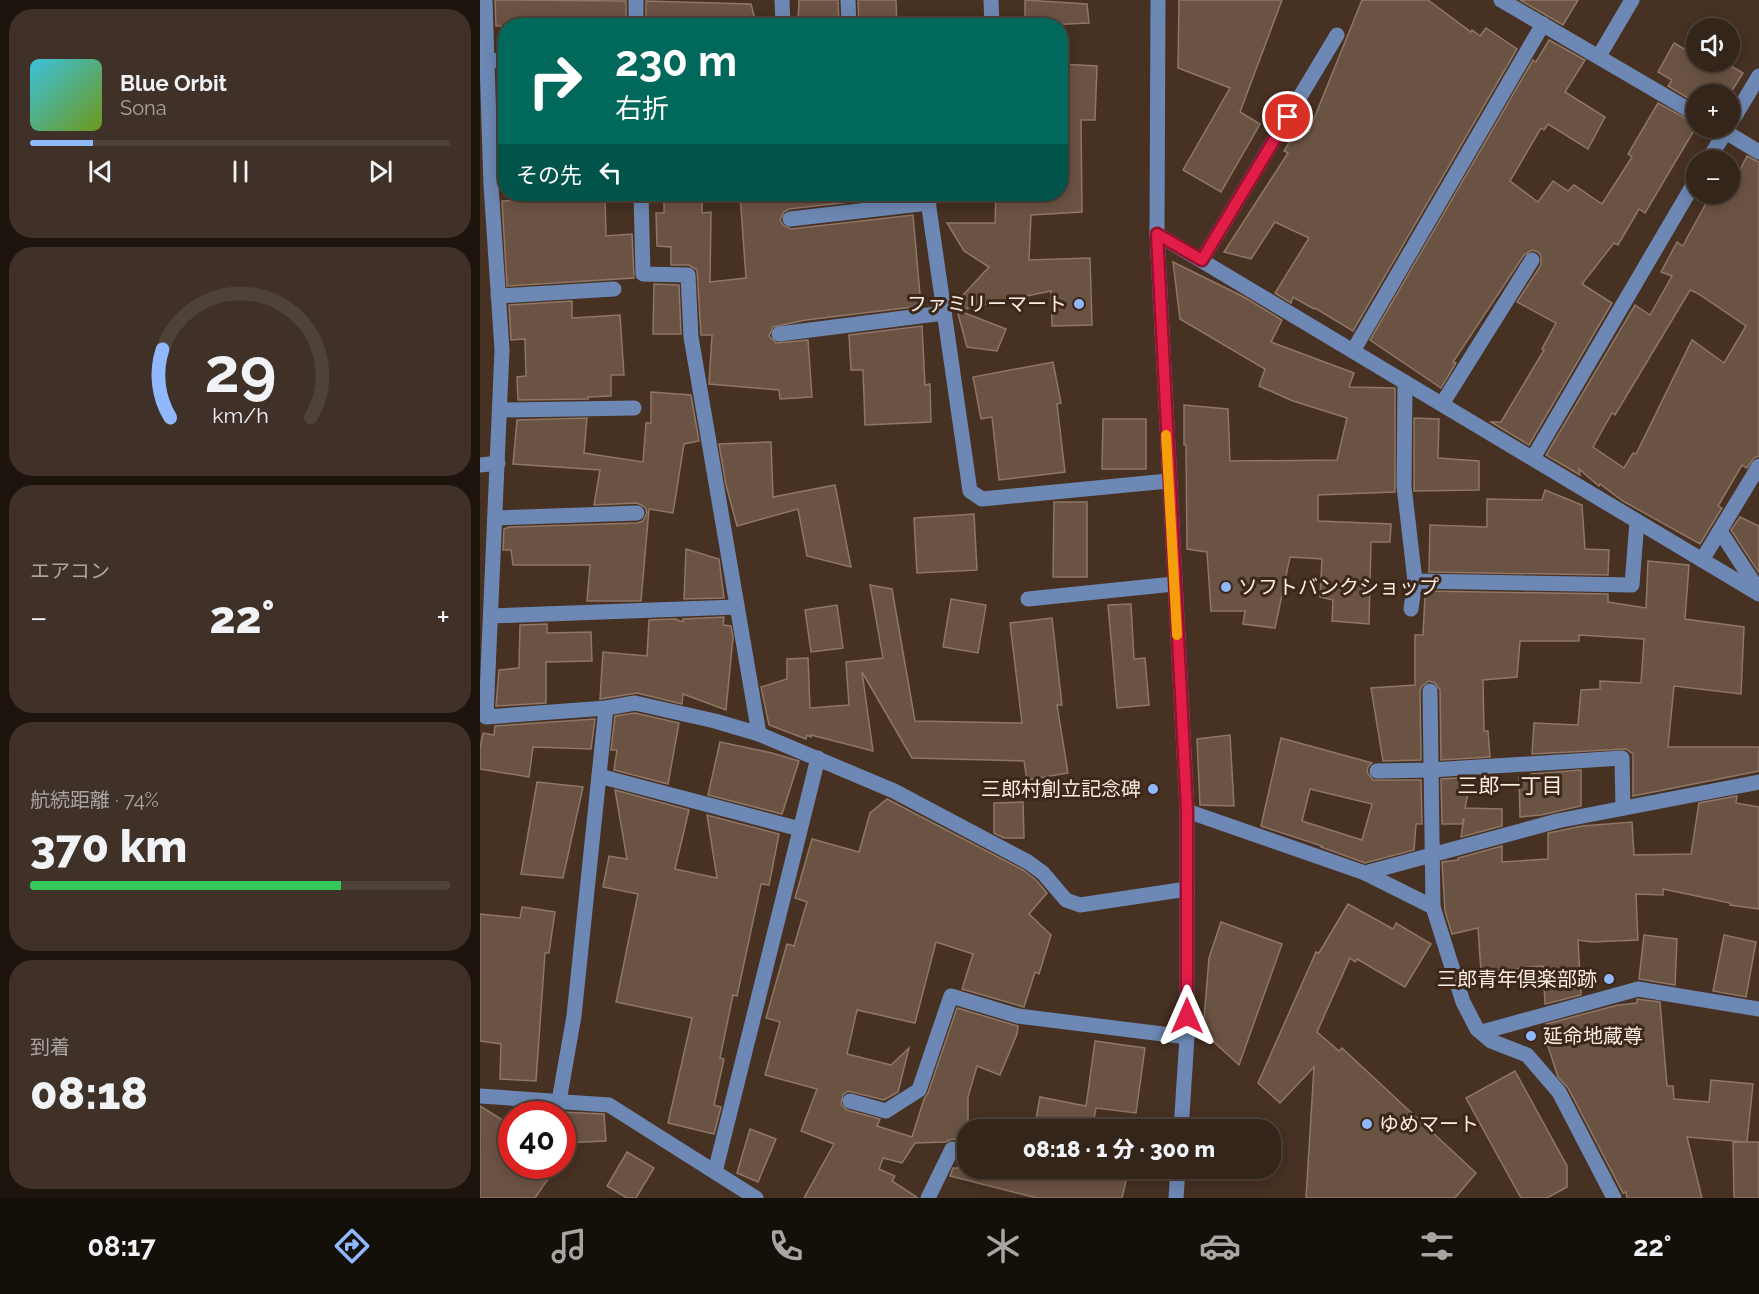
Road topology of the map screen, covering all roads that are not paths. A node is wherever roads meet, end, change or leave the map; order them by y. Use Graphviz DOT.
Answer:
graph roads {
  1 [pos="484,0"];
  2 [pos="636,0"];
  3 [pos="782,0"];
  4 [pos="848,0"];
  5 [pos="991,0"];
  6 [pos="1158,0"];
  7 [pos="1502,0"];
  8 [pos="1632,0"];
  9 [pos="636,18"];
  10 [pos="783,18"];
  11 [pos="849,18"];
  12 [pos="992,18"];
  13 [pos="1543,24"];
  14 [pos="1337,35"];
  15 [pos="483,41"];
  16 [pos="1599,56"];
  17 [pos="498,60"];
  18 [pos="486,61"];
  19 [pos="1759,76"];
  20 [pos="1740,105"];
  21 [pos="1686,108"];
  22 [pos="484,111"];
  23 [pos="1739,138"];
  24 [pos="1759,152"];
  25 [pos="498,185"];
  26 [pos="1686,197"];
  27 [pos="641,201"];
  28 [pos="908,201"];
  29 [pos="928,201"];
  30 [pos="790,219"];
  31 [pos="1157,234"];
  32 [pos="1202,260"];
  33 [pos="1532,260"];
  34 [pos="614,289"];
  35 [pos="498,296"];
  36 [pos="944,313"];
  37 [pos="779,334"];
  38 [pos="1353,351"];
  39 [pos="1405,382"];
  40 [pos="1442,404"];
  41 [pos="634,408"];
  42 [pos="500,410"];
  43 [pos="1533,458"];
  44 [pos="498,463"];
  45 [pos="480,465"];
  46 [pos="1759,466"];
  47 [pos="1168,481"];
  48 [pos="637,513"];
  49 [pos="495,518"];
  50 [pos="1637,521"];
  51 [pos="1720,531"];
  52 [pos="1702,560"];
  53 [pos="1415,581"];
  54 [pos="1174,584"];
  55 [pos="486,590"];
  56 [pos="1759,592"];
  57 [pos="1028,599"];
  58 [pos="737,607"];
  59 [pos="1411,609"];
  60 [pos="491,616"];
  61 [pos="1431,691"];
  62 [pos="606,708"];
  63 [pos="759,734"];
  64 [pos="818,758"];
  65 [pos="1431,770"];
  66 [pos="1377,771"];
  67 [pos="599,776"];
  68 [pos="1759,782"];
  69 [pos="1623,808"];
  70 [pos="1187,811"];
  71 [pos="800,829"];
  72 [pos="1432,855"];
  73 [pos="1365,873"];
  74 [pos="1187,889"];
  75 [pos="1434,907"];
  76 [pos="1759,1009"];
  77 [pos="1482,1032"];
  78 [pos="1187,1037"];
  79 [pos="480,1096"];
  80 [pos="559,1101"];
  81 [pos="850,1101"];
  82 [pos="576,1102"];
  83 [pos="1182,1119"];
  84 [pos="952,1149"];
  85 [pos="715,1172"];
  86 [pos="1177,1179"];
  87 [pos="756,1198"];
  88 [pos="928,1198"];
  89 [pos="1176,1198"];
  90 [pos="1614,1198"];
  1 -- 15 [label="street"];
  2 -- 9 [label="street"];
  3 -- 10 [label="street"];
  4 -- 11 [label="street"];
  5 -- 12 [label="street"];
  6 -- 31 [label="street"];
  7 -- 13 [label="street"];
  8 -- 16 [label="street"];
  13 -- 16 [label="street"];
  13 -- 38 [label="street"];
  14 -- 32 [label="street"];
  15 -- 18 [label="street"];
  16 -- 21 [label="street"];
  17 -- 18 [label="street"];
  18 -- 22 [label="street"];
  19 -- 20 [label="street"];
  22 -- 25 [label="street"];
  23 -- 24 [label="street"];
  25 -- 35 [label="street"];
  26 -- 43 [label="street"];
  27 -- 58 [label="street"];
  28 -- 30 [label="street"];
  29 -- 36 [label="street"];
  31 -- 32 [label="street"];
  31 -- 47 [label="street"];
  32 -- 38 [label="street"];
  33 -- 40 [label="street"];
  34 -- 35 [label="street"];
  35 -- 42 [label="street"];
  36 -- 37 [label="street"];
  36 -- 47 [label="street"];
  38 -- 39 [label="street"];
  39 -- 40 [label="street"];
  39 -- 53 [label="street"];
  40 -- 43 [label="street"];
  41 -- 42 [label="street"];
  42 -- 44 [label="street"];
  43 -- 50 [label="street"];
  44 -- 45 [label="street"];
  44 -- 49 [label="street"];
  46 -- 51 [label="street"];
  47 -- 54 [label="street"];
  48 -- 49 [label="street"];
  49 -- 55 [label="street"];
  50 -- 52 [label="street"];
  50 -- 53 [label="street"];
  51 -- 52 [label="street"];
  51 -- 56 [label="street"];
  52 -- 56 [label="street"];
  53 -- 59 [label="street"];
  54 -- 57 [label="street"];
  54 -- 70 [label="street"];
  55 -- 60 [label="street"];
  58 -- 60 [label="street"];
  58 -- 63 [label="street"];
  60 -- 62 [label="street"];
  61 -- 65 [label="street"];
  62 -- 63 [label="street"];
  62 -- 67 [label="street"];
  63 -- 64 [label="street"];
  64 -- 71 [label="street"];
  64 -- 74 [label="street"];
  65 -- 66 [label="street"];
  65 -- 69 [label="street"];
  65 -- 72 [label="street"];
  67 -- 71 [label="street"];
  67 -- 80 [label="street"];
  68 -- 69 [label="street"];
  69 -- 72 [label="street"];
  70 -- 73 [label="street"];
  70 -- 74 [label="street"];
  71 -- 85 [label="street"];
  72 -- 73 [label="street"];
  72 -- 75 [label="street"];
  73 -- 75 [label="street"];
  74 -- 78 [label="street"];
  75 -- 77 [label="street"];
  76 -- 77 [label="street"];
  77 -- 90 [label="street"];
  78 -- 81 [label="street"];
  78 -- 83 [label="street"];
  79 -- 80 [label="street"];
  82 -- 85 [label="street"];
  84 -- 88 [label="street"];
  85 -- 87 [label="street"];
  86 -- 89 [label="street"];
}
